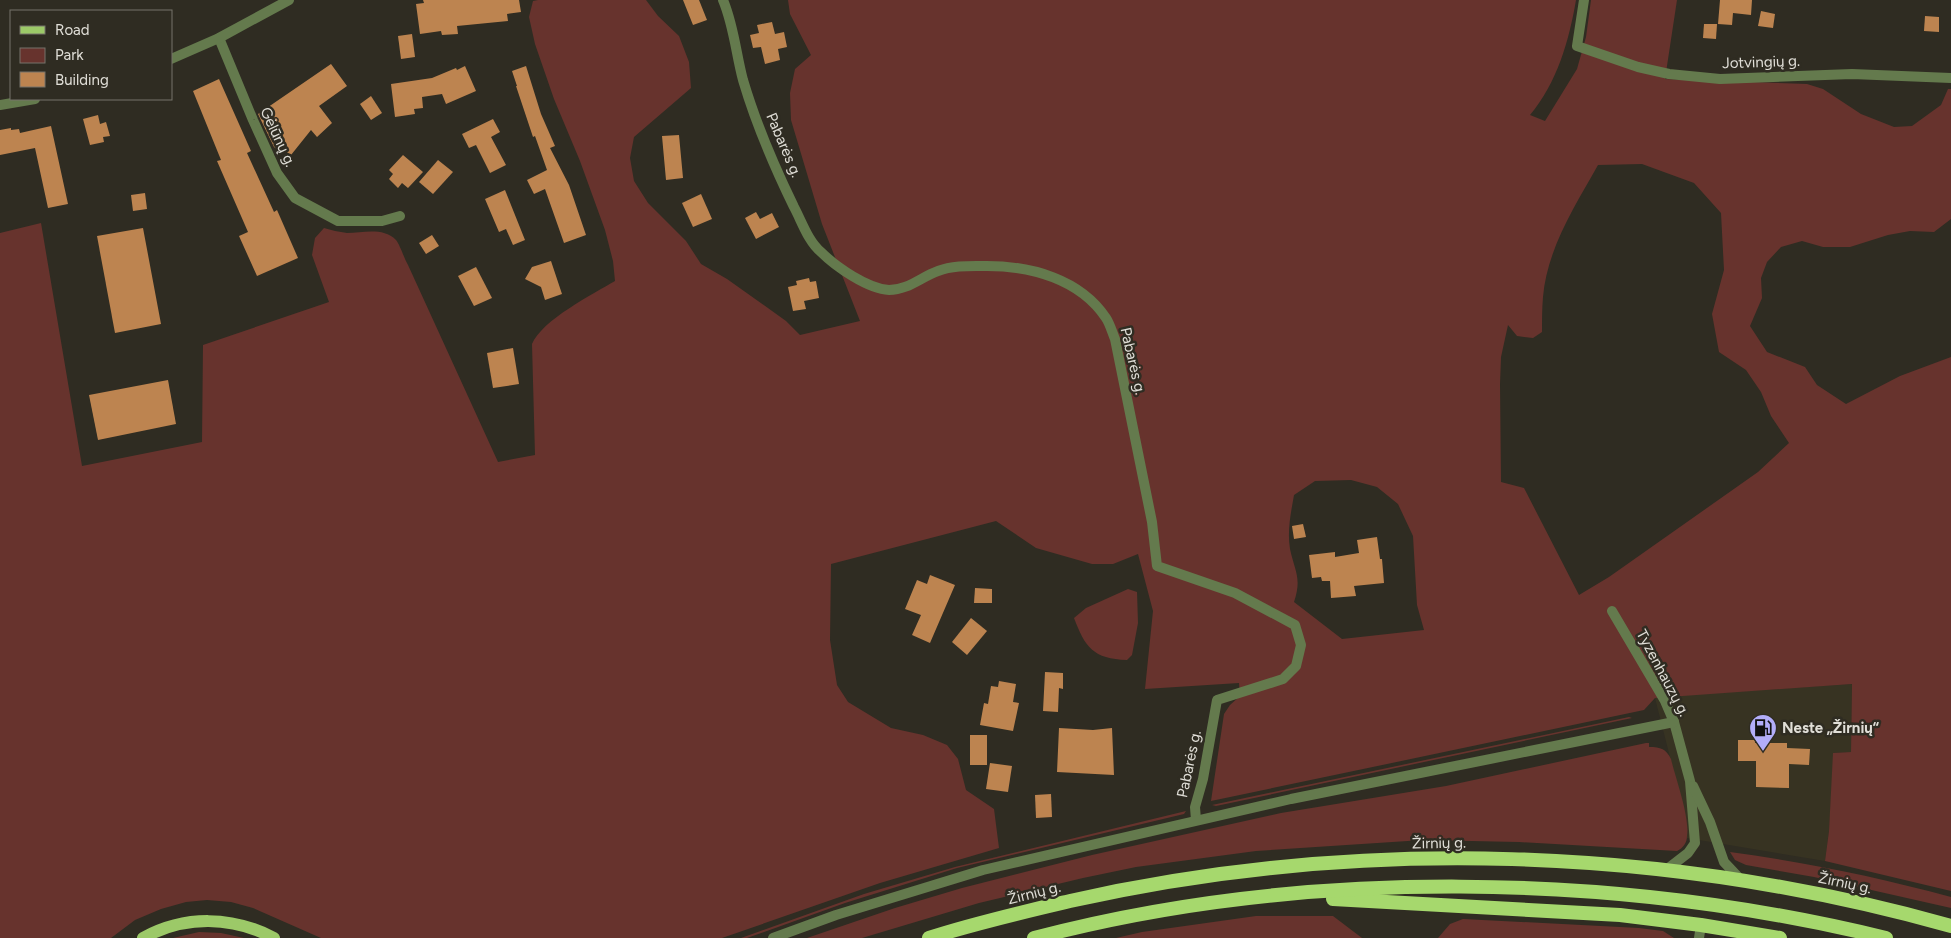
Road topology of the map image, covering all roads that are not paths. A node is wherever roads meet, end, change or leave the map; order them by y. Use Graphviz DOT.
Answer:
graph roads {
  1 [pos="289,0"];
  2 [pos="723,0"];
  3 [pos="1584,0"];
  4 [pos="219,38"];
  5 [pos="172,59"];
  6 [pos="1951,78"];
  7 [pos="29,100"];
  8 [pos="0,105"];
  9 [pos="400,216"];
  10 [pos="1612,611"];
  11 [pos="1674,722"];
  12 [pos="1690,780"];
  13 [pos="1196,820"];
  14 [pos="1666,870"];
  15 [pos="1741,880"];
  16 [pos="1285,895"];
  17 [pos="1950,926"];
  18 [pos="1700,932"];
  19 [pos="143,938"];
  20 [pos="274,938"];
  21 [pos="773,938"];
  22 [pos="929,938"];
  23 [pos="1034,938"];
  24 [pos="1780,938"];
  25 [pos="1886,938"];
  1 -- 4 [label="street"];
  2 -- 13 [label="street, Pabarės g."];
  3 -- 6 [label="street, Jotvingių g."];
  4 -- 5 [label="street"];
  4 -- 9 [label="street, Gėlūnų g."];
  7 -- 8 [label="street"];
  10 -- 11 [label="street, Tyzenhauzų g."];
  11 -- 12 [label="street, Tyzenhauzų g."];
  11 -- 13 [label="street"];
  12 -- 14 [label="street, Tyzenhauzų g."];
  12 -- 15 [label="street, Tyzenhauzų g."];
  13 -- 21 [label="street"];
  14 -- 15 [label="highway, Žirnių g."];
  14 -- 22 [label="highway, Žirnių g."];
  15 -- 17 [label="highway, Žirnių g."];
  16 -- 18 [label="highway"];
  16 -- 23 [label="highway"];
  16 -- 25 [label="highway"];
  18 -- 24 [label="highway"];
  19 -- 20 [label="main road"];
}
